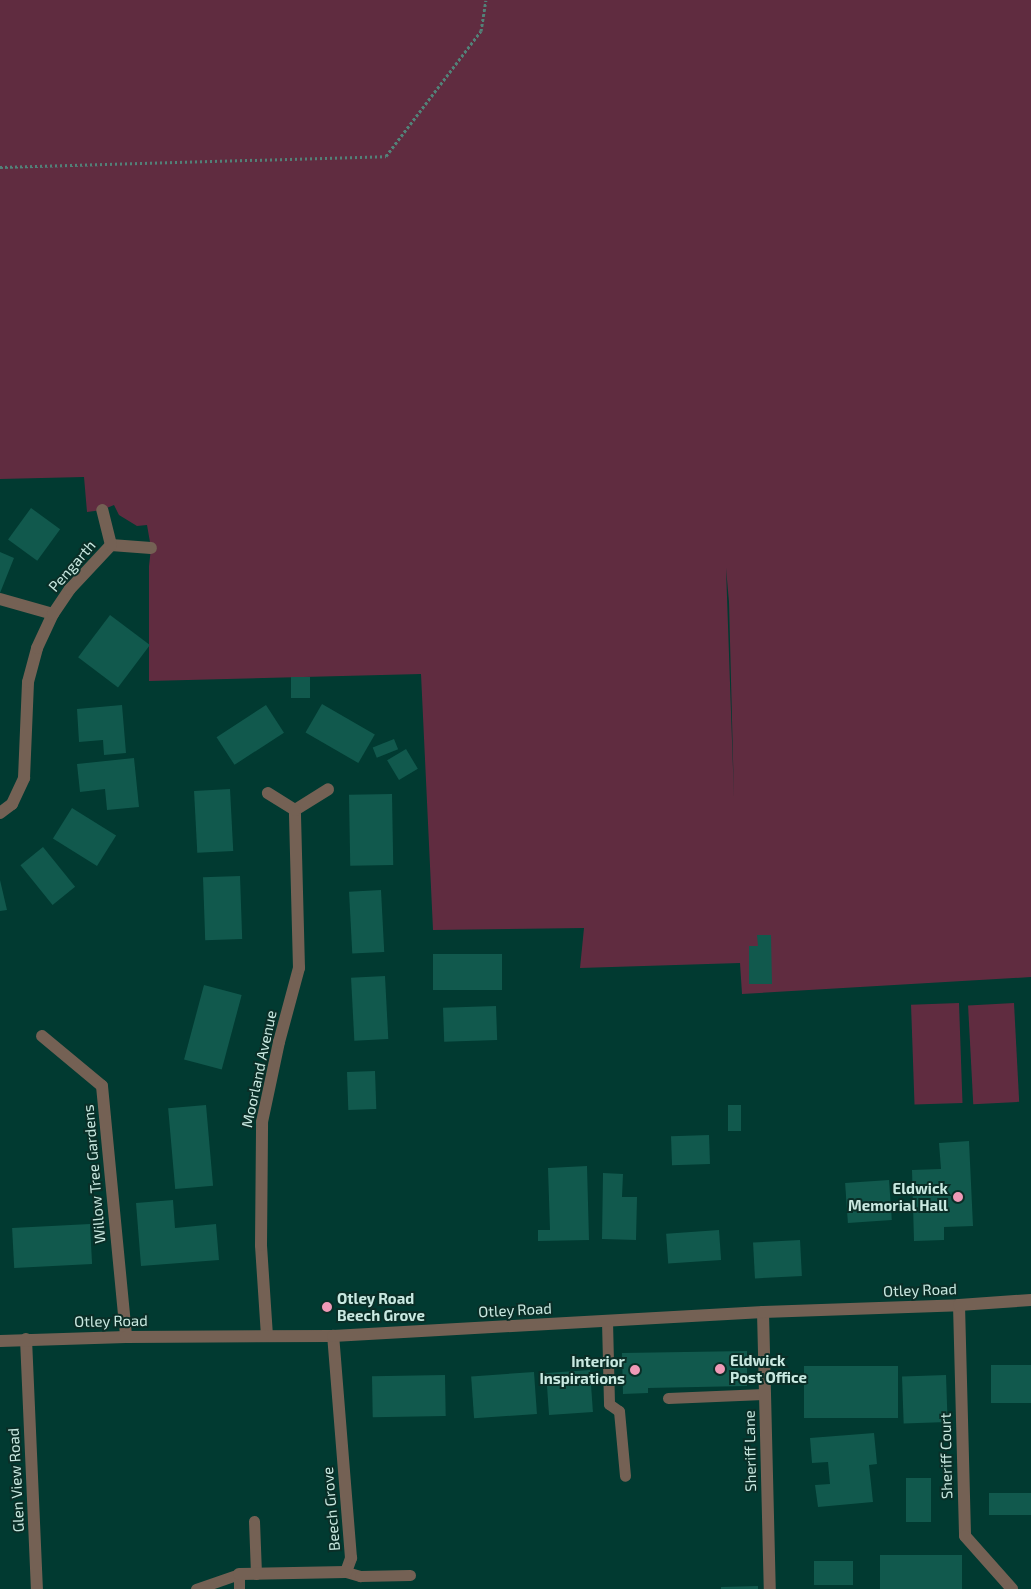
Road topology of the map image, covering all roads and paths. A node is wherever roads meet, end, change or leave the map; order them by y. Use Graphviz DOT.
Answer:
graph roads {
  1 [pos="486,0"];
  2 [pos="0,167"];
  3 [pos="102,510"];
  4 [pos="112,545"];
  5 [pos="151,548"];
  6 [pos="0,599"];
  7 [pos="53,614"];
  8 [pos="328,789"];
  9 [pos="268,794"];
  10 [pos="295,810"];
  11 [pos="0,813"];
  12 [pos="42,1036"];
  13 [pos="1031,1300"];
  14 [pos="959,1305"];
  15 [pos="763,1312"];
  16 [pos="607,1321"];
  17 [pos="267,1336"];
  18 [pos="333,1336"];
  19 [pos="126,1337"];
  20 [pos="26,1339"];
  21 [pos="0,1341"];
  22 [pos="765,1394"];
  23 [pos="668,1398"];
  24 [pos="625,1476"];
  25 [pos="254,1521"];
  26 [pos="346,1572"];
  27 [pos="239,1574"];
  28 [pos="256,1574"];
  29 [pos="410,1575"];
  30 [pos="37,1589"];
  31 [pos="196,1589"];
  32 [pos="239,1589"];
  33 [pos="770,1589"];
  34 [pos="1012,1589"];
  1 -- 2 [label="path"];
  3 -- 4 [label="street, Pengarth"];
  4 -- 5 [label="street"];
  4 -- 7 [label="street, Pengarth"];
  6 -- 7 [label="street, Pengarth"];
  7 -- 11 [label="street, Pengarth"];
  8 -- 10 [label="street"];
  9 -- 10 [label="street"];
  10 -- 17 [label="street, Moorland Avenue"];
  12 -- 19 [label="street, Willow Tree Gardens"];
  13 -- 14 [label="street, Otley Road"];
  14 -- 15 [label="street, Otley Road"];
  14 -- 34 [label="street, Sheriff Court"];
  15 -- 16 [label="street, Otley Road"];
  15 -- 22 [label="street, Sheriff Lane"];
  16 -- 18 [label="street, Otley Road"];
  16 -- 24 [label="lane"];
  17 -- 18 [label="street, Otley Road"];
  17 -- 19 [label="street, Otley Road"];
  18 -- 26 [label="street, Beech Grove"];
  19 -- 20 [label="street, Otley Road"];
  20 -- 21 [label="street, Otley Road"];
  20 -- 30 [label="street, Glen View Road"];
  22 -- 23 [label="lane"];
  22 -- 33 [label="street, Sheriff Lane"];
  25 -- 28 [label="lane"];
  26 -- 28 [label="street, Beech Grove"];
  26 -- 29 [label="lane"];
  27 -- 28 [label="street, Beech Grove"];
  27 -- 31 [label="lane"];
  27 -- 32 [label="lane"];
}
